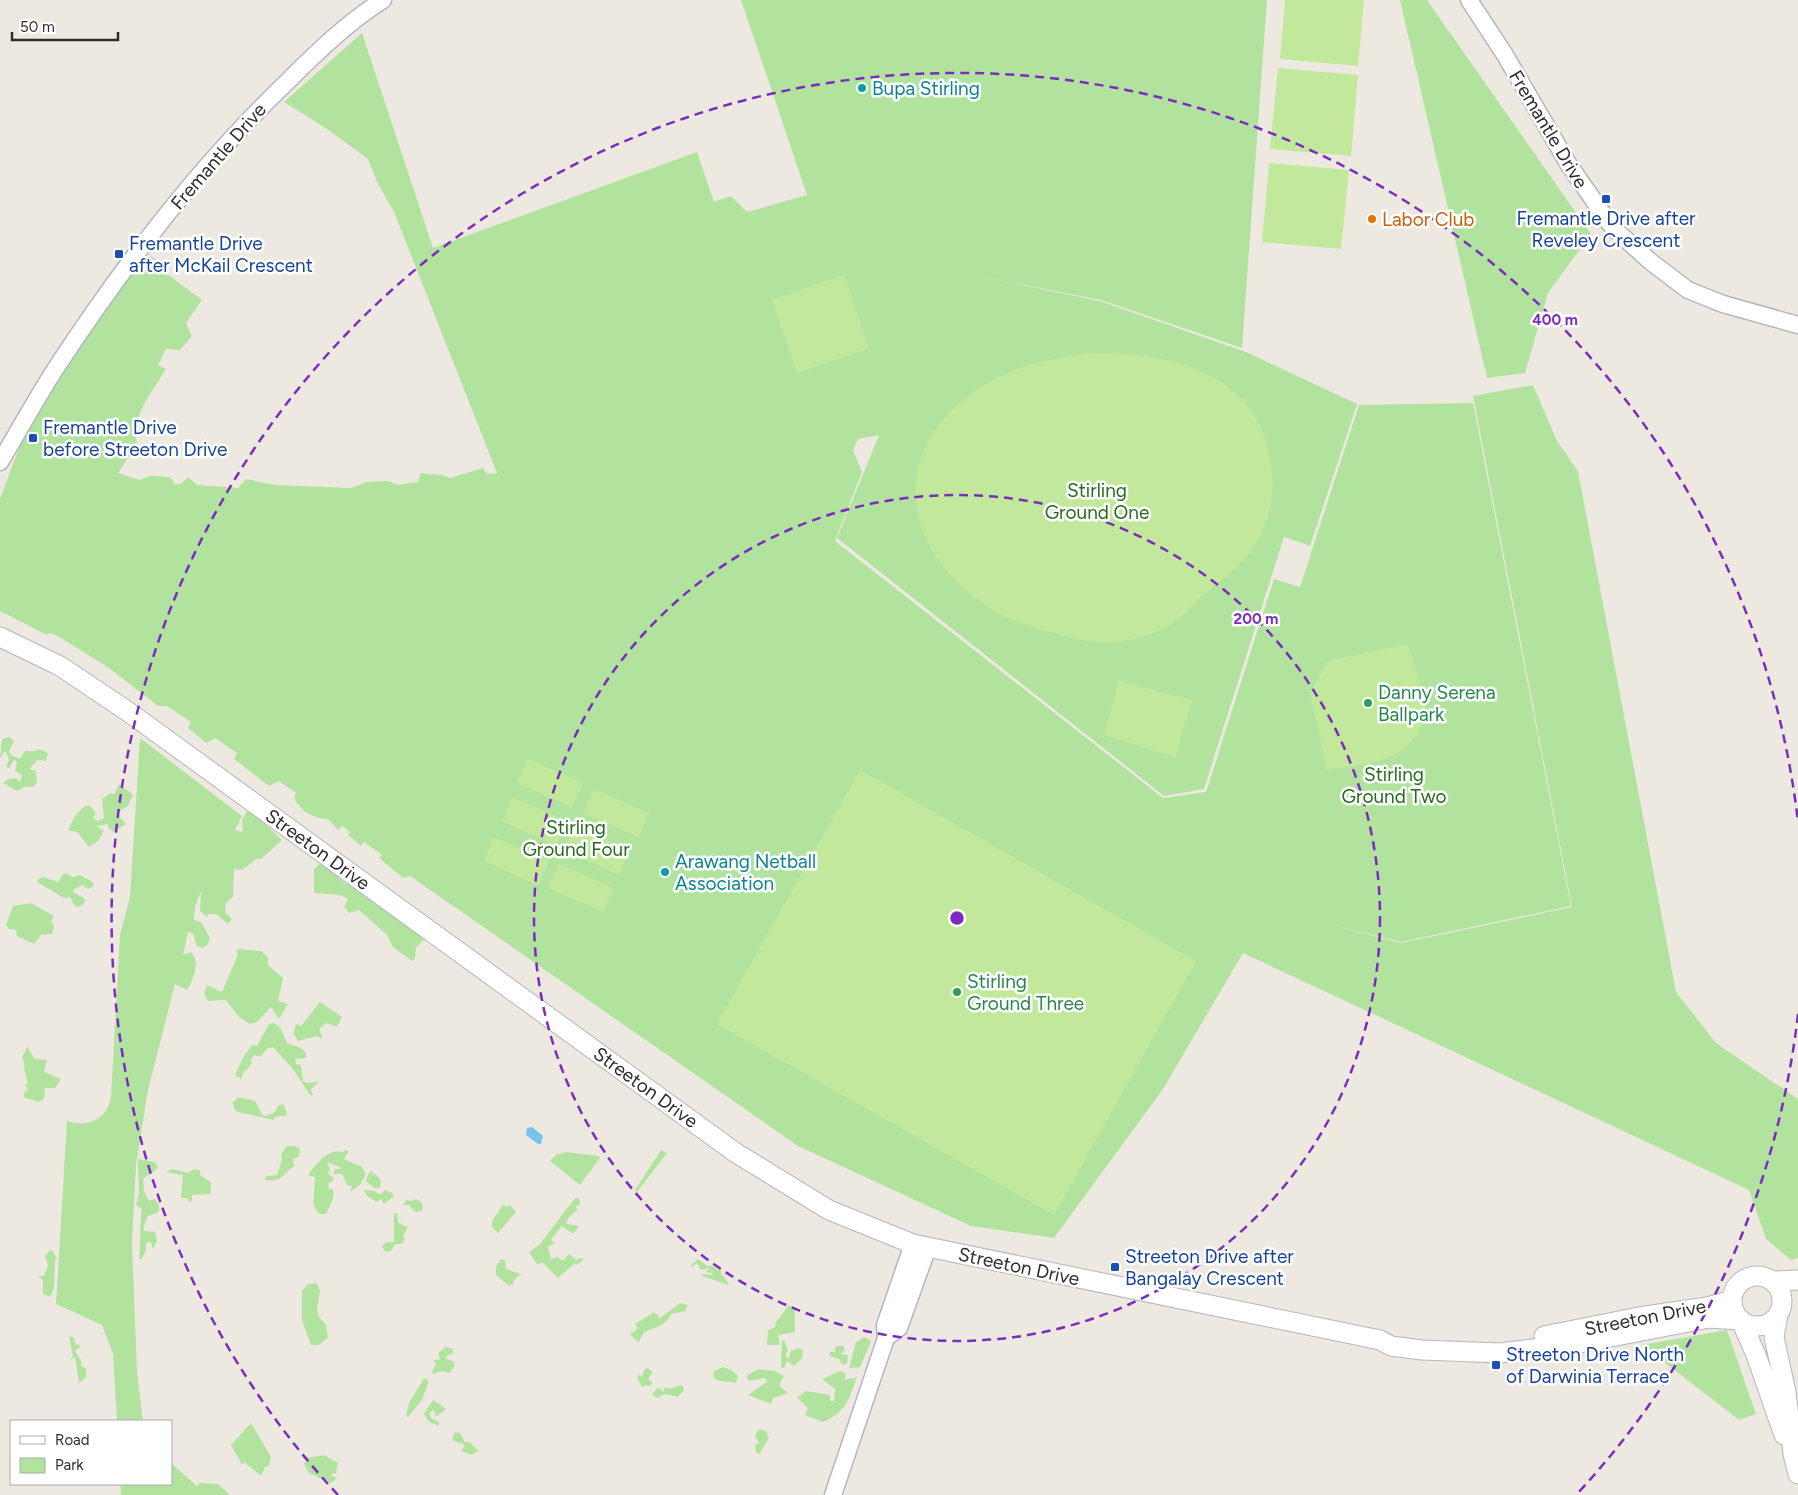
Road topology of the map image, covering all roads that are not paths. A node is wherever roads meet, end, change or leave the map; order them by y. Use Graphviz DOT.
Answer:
graph roads {
  1 [pos="383,0"];
  2 [pos="1469,0"];
  3 [pos="1798,325"];
  4 [pos="0,462"];
  5 [pos="0,637"];
  6 [pos="921,1246"];
  7 [pos="1798,1280"];
  8 [pos="1772,1281"];
  9 [pos="1798,1298"];
  10 [pos="1731,1300"];
  11 [pos="1779,1312"];
  12 [pos="1741,1321"];
  13 [pos="1380,1340"];
  14 [pos="1793,1454"];
  15 [pos="1798,1474"];
  16 [pos="833,1495"];
  1 -- 4 [label="street, Fremantle Drive"];
  2 -- 3 [label="street, Fremantle Drive"];
  5 -- 6 [label="main road, Streeton Drive"];
  6 -- 13 [label="main road, Streeton Drive"];
  6 -- 16 [label="street"];
  7 -- 8 [label="main road"];
  8 -- 10 [label="main road"];
  8 -- 11 [label="main road"];
  9 -- 11 [label="main road"];
  10 -- 12 [label="main road"];
  10 -- 13 [label="main road, Streeton Drive"];
  11 -- 12 [label="main road"];
  11 -- 14 [label="main road"];
  12 -- 13 [label="main road, Streeton Drive"];
  12 -- 14 [label="main road"];
  14 -- 15 [label="main road"];
}
